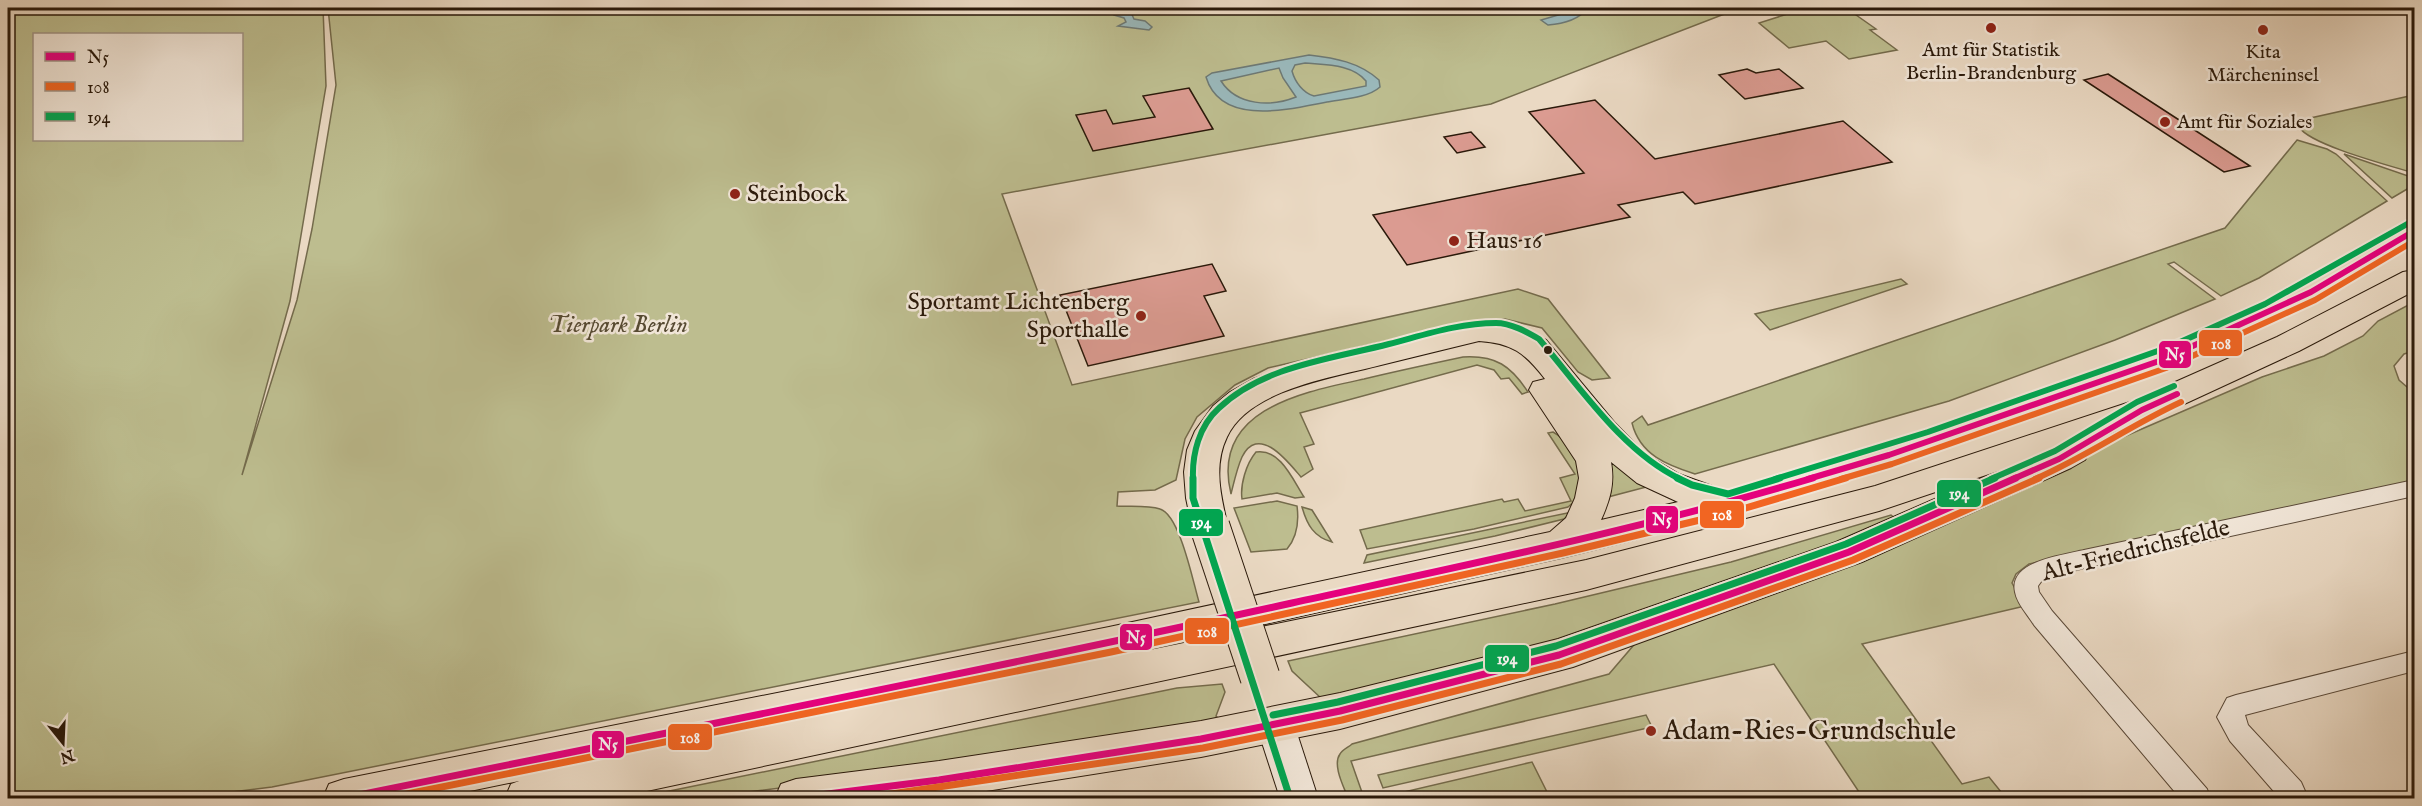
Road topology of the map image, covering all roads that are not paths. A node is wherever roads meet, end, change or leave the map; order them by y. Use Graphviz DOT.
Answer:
graph roads {
  1 [pos="2415,231"];
  2 [pos="2415,279"];
  3 [pos="1434,343"];
  4 [pos="2142,410"];
  5 [pos="2415,488"];
  6 [pos="1726,504"];
  7 [pos="1561,544"];
  8 [pos="2415,661"];
  9 [pos="1275,724"];
  10 [pos="344,798"];
  11 [pos="526,798"];
  12 [pos="796,798"];
  13 [pos="1299,798"];
  14 [pos="2197,798"];
  15 [pos="2290,798"];
  1 -- 6 [label="main road"];
  2 -- 4 [label="main road"];
  3 -- 6 [label="main road"];
  3 -- 7 [label="main road"];
  3 -- 9 [label="main road, bridge"];
  4 -- 9 [label="main road"];
  4 -- 11 [label="main road"];
  5 -- 14 [label="street, Alt-Friedrichsfelde"];
  6 -- 7 [label="main road"];
  7 -- 10 [label="main road"];
  8 -- 15 [label="street"];
  9 -- 12 [label="main road"];
  9 -- 13 [label="street"];
}
